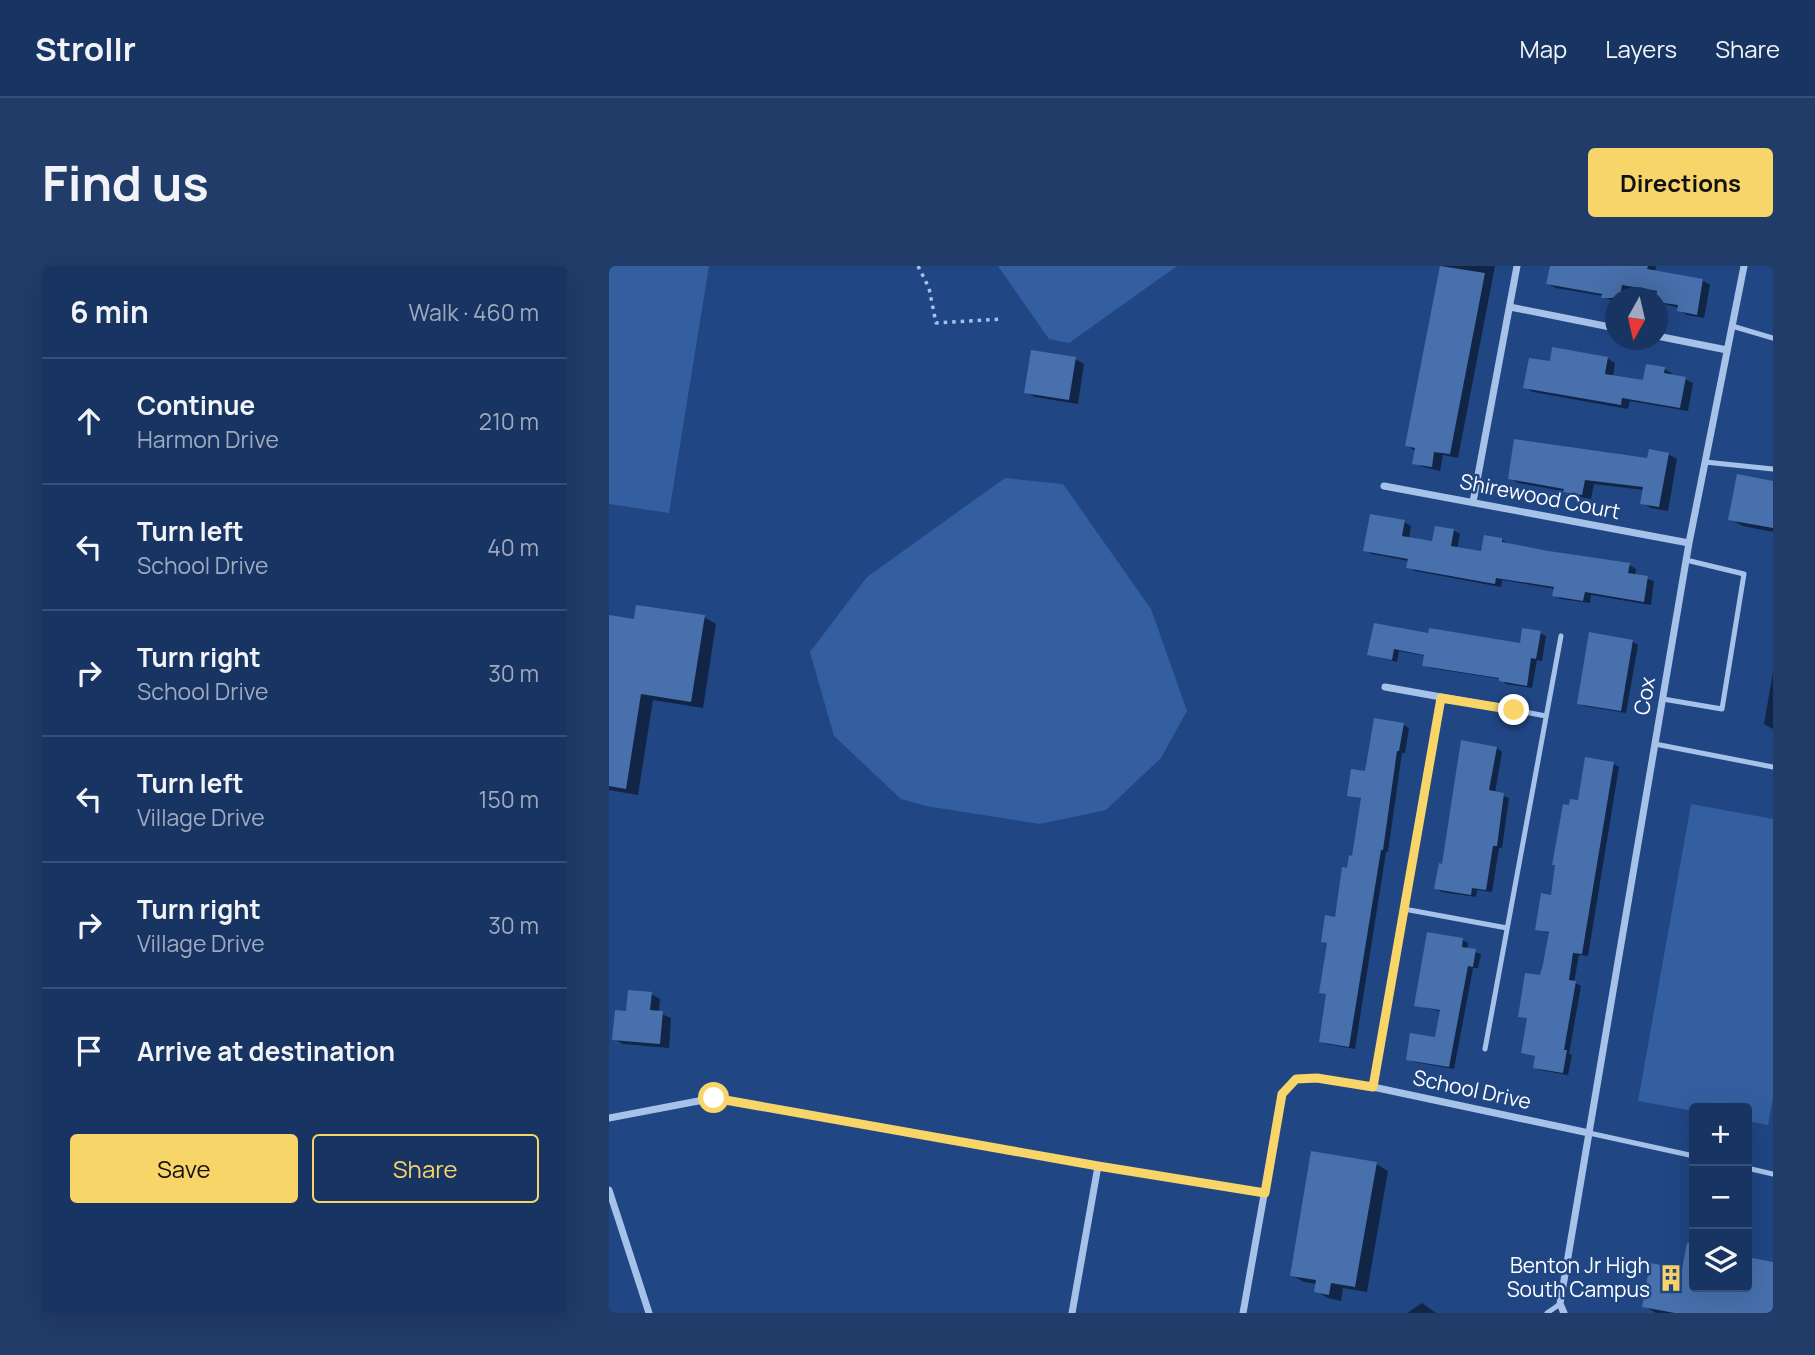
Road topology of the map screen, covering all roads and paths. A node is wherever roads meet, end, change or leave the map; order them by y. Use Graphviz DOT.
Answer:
graph roads {
  1 [pos="918,266"];
  2 [pos="1517,266"];
  3 [pos="1744,266"];
  4 [pos="1510,307"];
  5 [pos="1003,319"];
  6 [pos="1605,326"];
  7 [pos="1732,326"];
  8 [pos="1668,338"];
  9 [pos="1773,338"];
  10 [pos="1727,350"];
  11 [pos="1705,462"];
  12 [pos="1773,468"];
  13 [pos="1384,486"];
  14 [pos="1473,502"];
  15 [pos="1689,543"];
  16 [pos="1686,560"];
  17 [pos="1561,636"];
  18 [pos="1385,687"];
  19 [pos="1441,698"];
  20 [pos="1663,699"];
  21 [pos="1514,710"];
  22 [pos="1546,716"];
  23 [pos="1655,744"];
  24 [pos="1773,767"];
  25 [pos="1404,909"];
  26 [pos="1507,928"];
  27 [pos="1485,1049"];
  28 [pos="1373,1087"];
  29 [pos="609,1118"];
  30 [pos="1589,1133"];
  31 [pos="1689,1155"];
  32 [pos="1098,1166"];
  33 [pos="1752,1169"];
  34 [pos="1773,1174"];
  35 [pos="609,1190"];
  36 [pos="1265,1193"];
  37 [pos="1560,1304"];
  38 [pos="649,1313"];
  39 [pos="1072,1313"];
  40 [pos="1243,1313"];
  41 [pos="1547,1313"];
  42 [pos="1564,1313"];
  1 -- 5 [label="path"];
  2 -- 4 [label="street"];
  3 -- 7 [label="street, Cox"];
  4 -- 6 [label="street"];
  4 -- 14 [label="street"];
  7 -- 9 [label="lane"];
  7 -- 10 [label="street, Cox"];
  8 -- 10 [label="street"];
  10 -- 11 [label="street, Cox"];
  11 -- 12 [label="lane"];
  11 -- 15 [label="street, Cox"];
  13 -- 14 [label="street, Shirewood Court"];
  14 -- 15 [label="street, Shirewood Court"];
  15 -- 16 [label="street, Cox"];
  16 -- 20 [label="street, Cox"];
  16 -- 20 [label="lane"];
  17 -- 22 [label="lane"];
  18 -- 19 [label="street"];
  19 -- 21 [label="street"];
  19 -- 25 [label="street"];
  20 -- 23 [label="street, Cox"];
  21 -- 22 [label="lane"];
  22 -- 26 [label="lane"];
  23 -- 24 [label="lane"];
  23 -- 30 [label="street, Cox"];
  25 -- 26 [label="lane"];
  25 -- 28 [label="street"];
  26 -- 27 [label="lane"];
  28 -- 30 [label="street, School Drive"];
  28 -- 36 [label="street, School Drive"];
  29 -- 32 [label="street"];
  30 -- 31 [label="lane"];
  30 -- 37 [label="street, Cox"];
  32 -- 36 [label="street"];
  32 -- 39 [label="street"];
  33 -- 34 [label="lane"];
  35 -- 38 [label="street"];
  36 -- 40 [label="street, School Drive"];
  37 -- 41 [label="lane"];
  37 -- 42 [label="street"];
}
